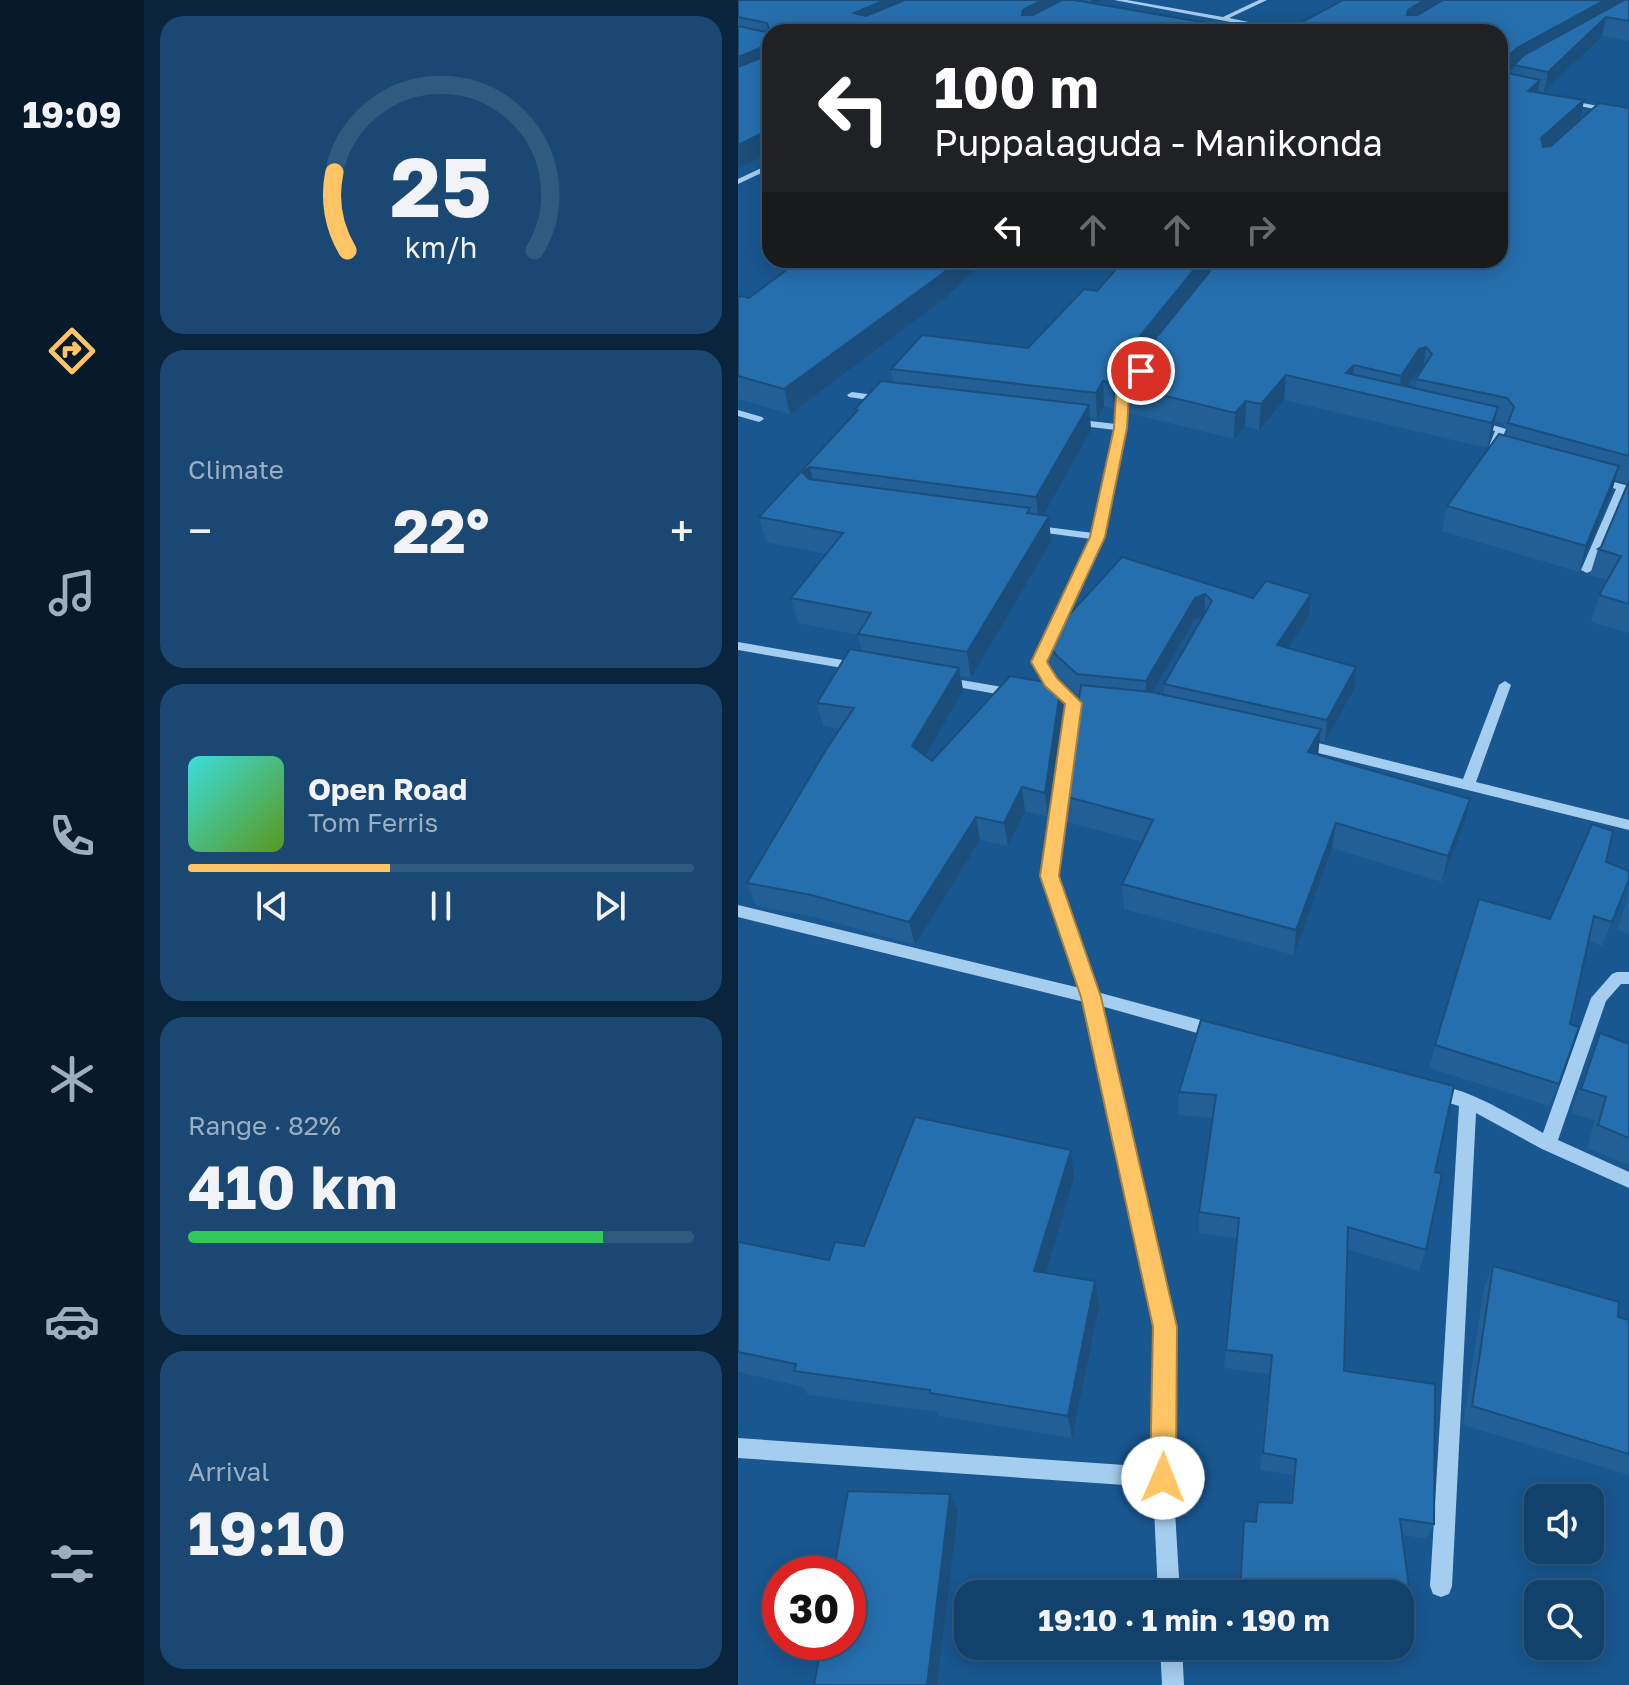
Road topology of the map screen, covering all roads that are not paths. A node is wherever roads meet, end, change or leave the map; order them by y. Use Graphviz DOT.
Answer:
graph roads {
  1 [pos="1122,0"];
  2 [pos="1264,0"];
  3 [pos="1224,19"];
  4 [pos="1251,24"];
  5 [pos="1558,100"];
  6 [pos="1602,109"];
  7 [pos="1629,114"];
  8 [pos="1592,118"];
  9 [pos="762,170"];
  10 [pos="738,182"];
  11 [pos="1151,358"];
  12 [pos="852,395"];
  13 [pos="900,401"];
  14 [pos="738,413"];
  15 [pos="759,419"];
  16 [pos="1057,420"];
  17 [pos="1461,420"];
  18 [pos="1121,428"];
  19 [pos="1502,456"];
  20 [pos="1577,475"];
  21 [pos="1626,488"];
  22 [pos="1019,526"];
  23 [pos="1098,537"];
  24 [pos="1587,570"];
  25 [pos="738,646"];
  26 [pos="875,669"];
  27 [pos="936,680"];
  28 [pos="1505,685"];
  29 [pos="1028,695"];
  30 [pos="1043,698"];
  31 [pos="1082,704"];
  32 [pos="1293,742"];
  33 [pos="1468,785"];
  34 [pos="1629,825"];
  35 [pos="738,911"];
  36 [pos="1629,978"];
  37 [pos="1091,997"];
  38 [pos="1227,1035"];
  39 [pos="1422,1088"];
  40 [pos="1468,1101"];
  41 [pos="1548,1144"];
  42 [pos="1629,1180"];
  43 [pos="738,1448"];
  44 [pos="1163,1478"];
  45 [pos="1168,1580"];
  46 [pos="1441,1586"];
  47 [pos="1172,1660"];
  48 [pos="1173,1685"];
  1 -- 3 [label="street"];
  2 -- 3 [label="street"];
  3 -- 4 [label="street"];
  5 -- 6 [label="street"];
  6 -- 7 [label="street"];
  6 -- 8 [label="street"];
  9 -- 10 [label="street"];
  11 -- 18 [label="street"];
  12 -- 13 [label="street"];
  14 -- 15 [label="street"];
  16 -- 18 [label="street"];
  17 -- 19 [label="street"];
  18 -- 23 [label="street"];
  20 -- 21 [label="street"];
  21 -- 24 [label="street"];
  22 -- 23 [label="street"];
  23 -- 31 [label="street"];
  25 -- 26 [label="street"];
  27 -- 29 [label="street"];
  28 -- 33 [label="street"];
  30 -- 31 [label="street"];
  31 -- 37 [label="street"];
  32 -- 33 [label="street"];
  33 -- 34 [label="street"];
  35 -- 37 [label="street"];
  36 -- 41 [label="street"];
  37 -- 38 [label="street"];
  37 -- 44 [label="street"];
  39 -- 40 [label="street"];
  40 -- 41 [label="street"];
  40 -- 46 [label="street"];
  41 -- 42 [label="street"];
  43 -- 44 [label="street"];
  44 -- 45 [label="street"];
  47 -- 48 [label="street"];
}
